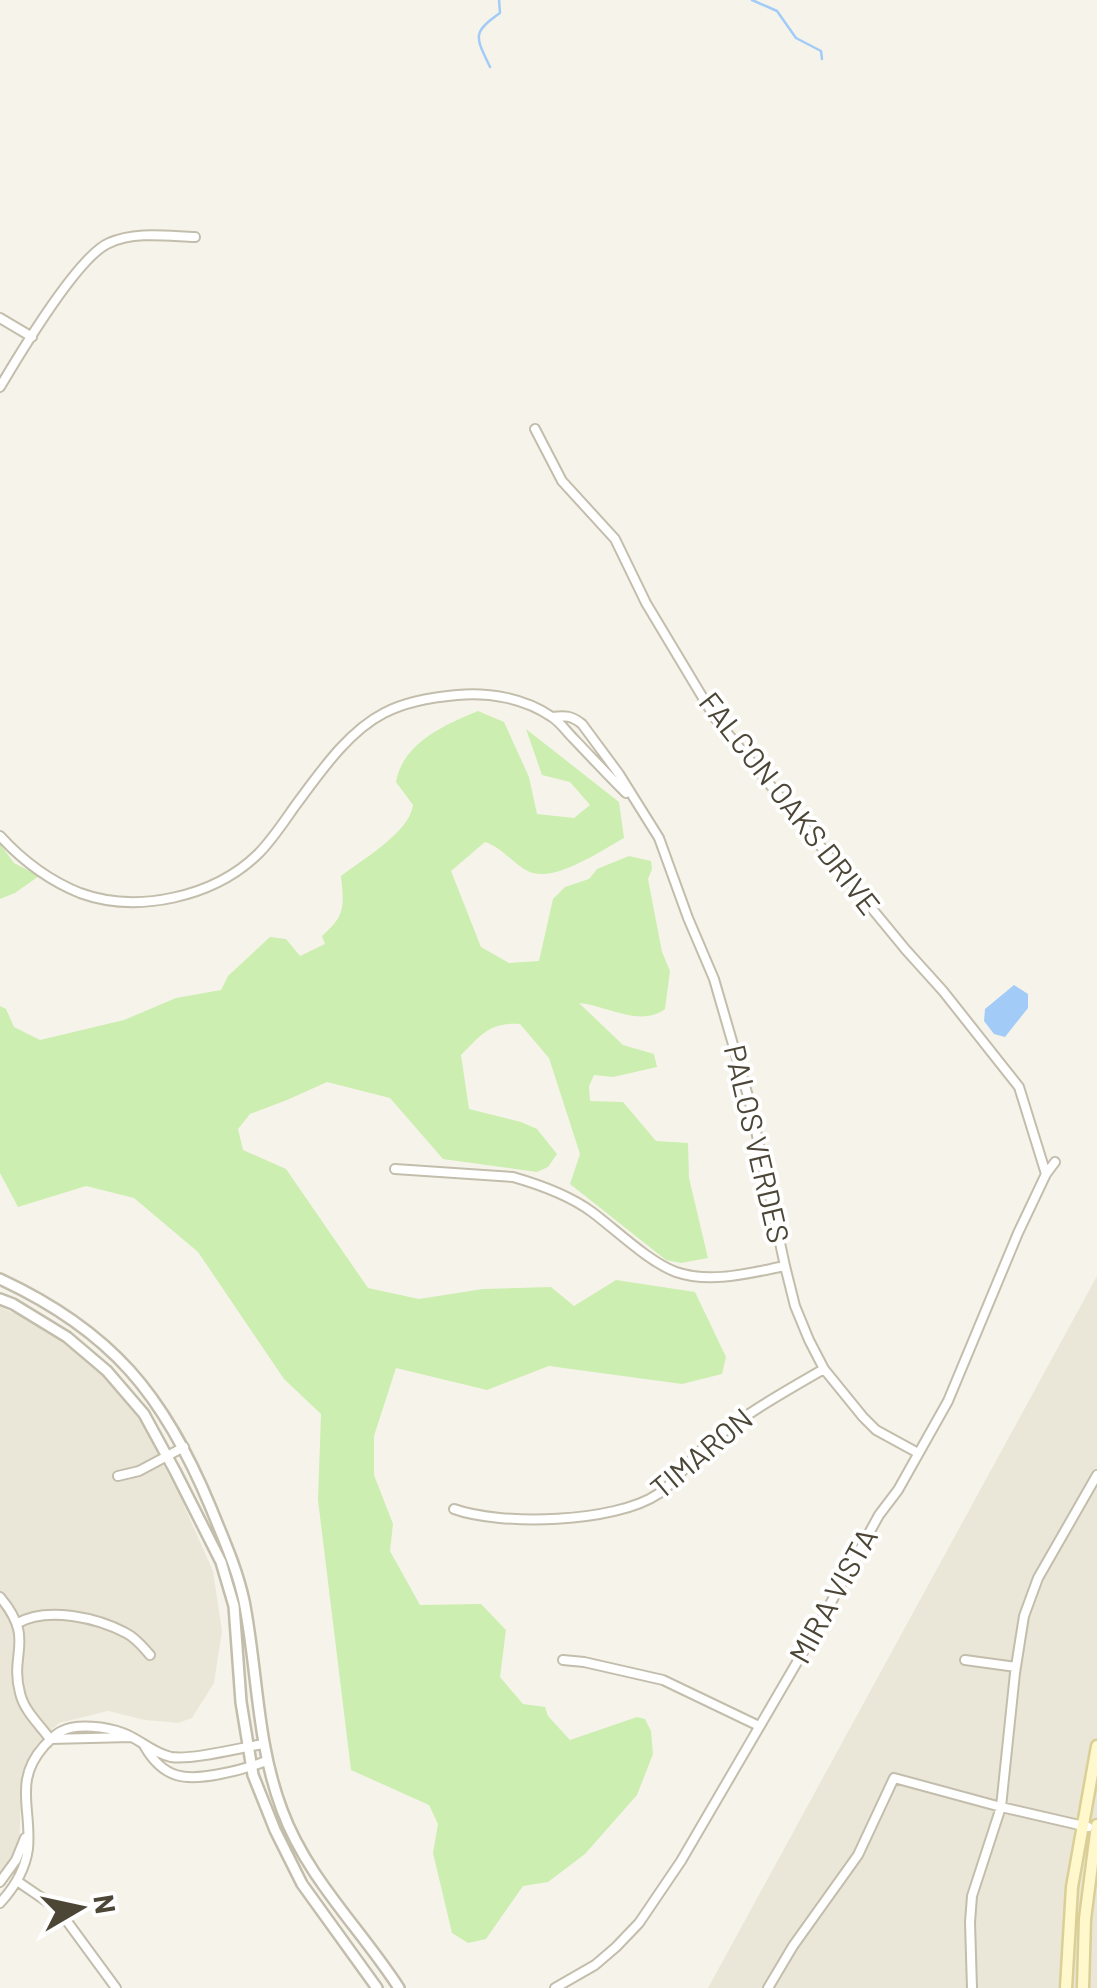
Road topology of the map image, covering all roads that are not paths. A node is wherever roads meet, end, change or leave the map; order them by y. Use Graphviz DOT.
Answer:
graph roads {
  1 [pos="195,237"];
  2 [pos="0,318"];
  3 [pos="32,336"];
  4 [pos="0,387"];
  5 [pos="535,429"];
  6 [pos="553,717"];
  7 [pos="636,803"];
  8 [pos="0,836"];
  9 [pos="1055,1162"];
  10 [pos="395,1170"];
  11 [pos="1046,1174"];
  12 [pos="784,1266"];
  13 [pos="0,1279"];
  14 [pos="0,1299"];
  15 [pos="824,1369"];
  16 [pos="184,1448"];
  17 [pos="918,1453"];
  18 [pos="168,1457"];
  19 [pos="1097,1475"];
  20 [pos="118,1476"];
  21 [pos="454,1509"];
  22 [pos="0,1597"];
  23 [pos="18,1623"];
  24 [pos="150,1655"];
  25 [pos="562,1660"];
  26 [pos="965,1660"];
  27 [pos="1016,1667"];
  28 [pos="759,1726"];
  29 [pos="50,1739"];
  30 [pos="263,1744"];
  31 [pos="248,1746"];
  32 [pos="1097,1746"];
  33 [pos="145,1747"];
  34 [pos="266,1761"];
  35 [pos="252,1767"];
  36 [pos="1000,1807"];
  37 [pos="1081,1826"];
  38 [pos="1097,1827"];
  39 [pos="27,1834"];
  40 [pos="17,1881"];
  41 [pos="0,1882"];
  42 [pos="0,1903"];
  43 [pos="340,1908"];
  44 [pos="326,1919"];
  45 [pos="116,1988"];
  46 [pos="377,1988"];
  47 [pos="399,1988"];
  48 [pos="555,1988"];
  49 [pos="768,1988"];
  50 [pos="972,1988"];
  51 [pos="1066,1988"];
  52 [pos="1082,1988"];
  1 -- 3 [label="street"];
  2 -- 3 [label="street"];
  3 -- 4 [label="street"];
  5 -- 11 [label="street, FALCON OAKS DRIVE"];
  6 -- 7 [label="street, PALOS VERDES"];
  6 -- 7 [label="street, PALOS VERDES"];
  6 -- 8 [label="street, PALOS VERDES"];
  7 -- 12 [label="street, PALOS VERDES"];
  9 -- 11 [label="street, MIRA VISTA"];
  10 -- 12 [label="street"];
  11 -- 17 [label="street, MIRA VISTA"];
  12 -- 15 [label="street, PALOS VERDES"];
  13 -- 16 [label="street"];
  14 -- 18 [label="street"];
  15 -- 17 [label="street, PALOS VERDES"];
  15 -- 21 [label="street, TIMARON"];
  16 -- 18 [label="street"];
  16 -- 30 [label="street"];
  17 -- 28 [label="street, MIRA VISTA"];
  18 -- 20 [label="street"];
  18 -- 31 [label="street"];
  19 -- 27 [label="street"];
  22 -- 23 [label="street"];
  23 -- 24 [label="street"];
  23 -- 29 [label="street"];
  25 -- 28 [label="street"];
  26 -- 27 [label="street"];
  27 -- 36 [label="street"];
  28 -- 48 [label="street, MIRA VISTA"];
  29 -- 33 [label="street"];
  29 -- 39 [label="street"];
  30 -- 31 [label="street"];
  30 -- 34 [label="street"];
  31 -- 33 [label="street"];
  31 -- 35 [label="street"];
  32 -- 37 [label="main road"];
  33 -- 35 [label="street"];
  34 -- 35 [label="street"];
  34 -- 43 [label="street"];
  35 -- 44 [label="street"];
  36 -- 37 [label="street"];
  36 -- 49 [label="street"];
  36 -- 50 [label="street"];
  37 -- 38 [label="street"];
  37 -- 51 [label="main road"];
  38 -- 52 [label="main road"];
  39 -- 40 [label="street"];
  39 -- 41 [label="street"];
  40 -- 42 [label="street"];
  40 -- 45 [label="street"];
  43 -- 44 [label="street"];
  43 -- 47 [label="street"];
  44 -- 46 [label="street"];
}
